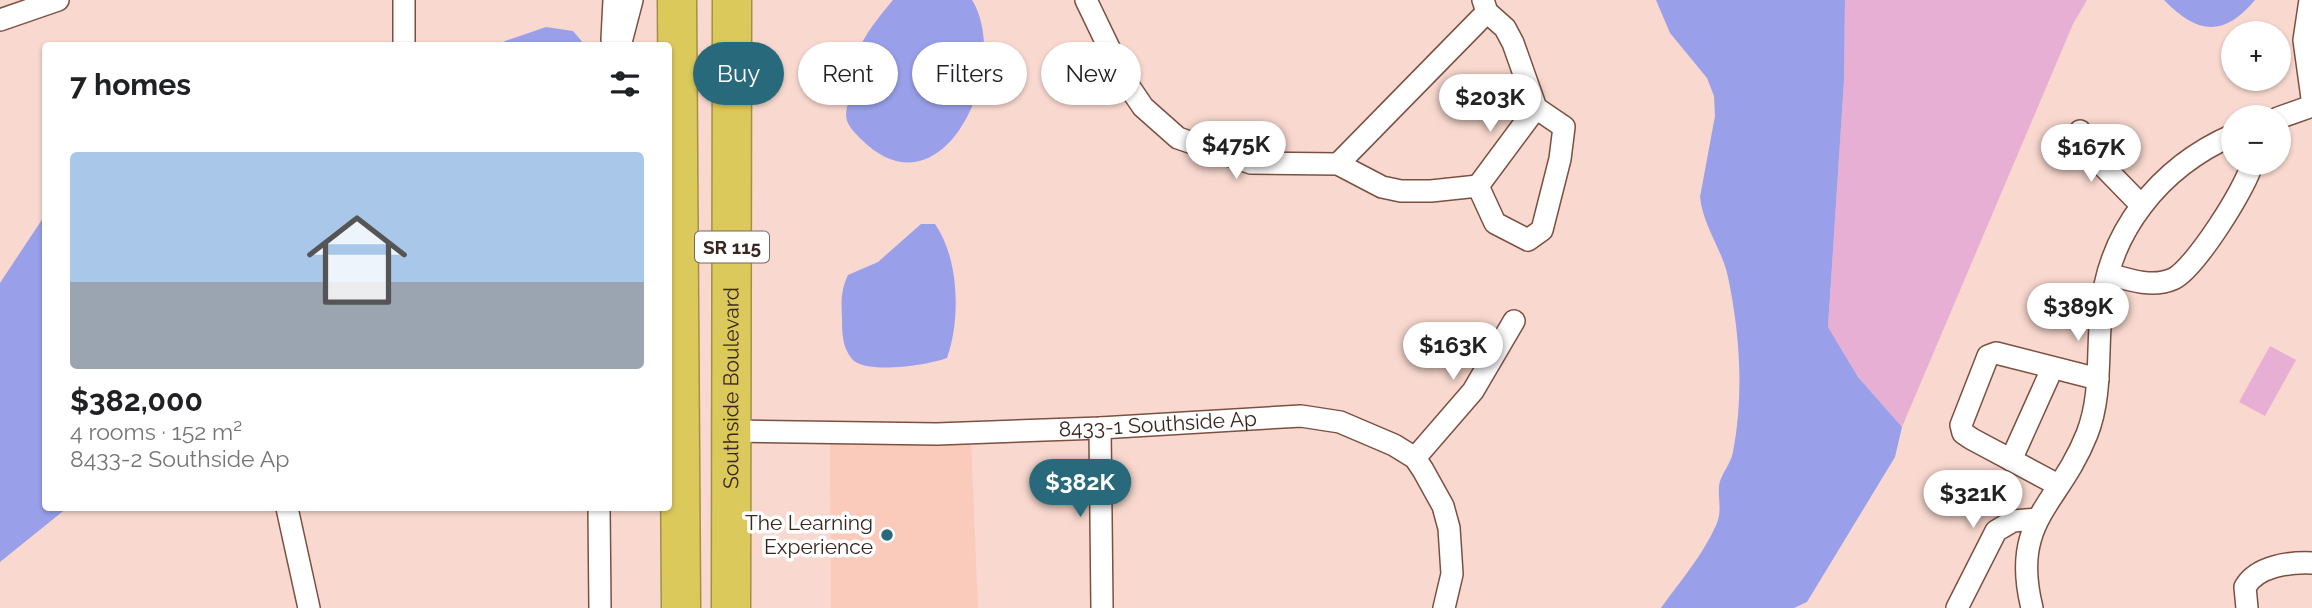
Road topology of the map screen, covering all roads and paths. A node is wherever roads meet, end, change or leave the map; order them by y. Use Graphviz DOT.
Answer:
graph roads {
  1 [pos="58,0"];
  2 [pos="404,0"];
  3 [pos="614,0"];
  4 [pos="632,0"];
  5 [pos="677,0"];
  6 [pos="732,0"];
  7 [pos="1087,0"];
  8 [pos="2309,0"];
  9 [pos="1485,6"];
  10 [pos="0,20"];
  11 [pos="404,42"];
  12 [pos="612,42"];
  13 [pos="621,42"];
  14 [pos="2312,99"];
  15 [pos="2312,106"];
  16 [pos="1536,108"];
  17 [pos="2291,113"];
  18 [pos="2081,131"];
  19 [pos="2221,141"];
  20 [pos="1338,164"];
  21 [pos="2249,175"];
  22 [pos="1478,186"];
  23 [pos="2141,205"];
  24 [pos="2109,274"];
  25 [pos="1514,321"];
  26 [pos="2052,369"];
  27 [pos="2098,379"];
  28 [pos="1100,428"];
  29 [pos="731,431"];
  30 [pos="673,433"];
  31 [pos="1415,458"];
  32 [pos="2011,460"];
  33 [pos="2058,485"];
  34 [pos="288,511"];
  35 [pos="599,511"];
  36 [pos="605,511"];
  37 [pos="2036,519"];
  38 [pos="600,540"];
  39 [pos="2312,563"];
  40 [pos="309,608"];
  41 [pos="600,608"];
  42 [pos="681,608"];
  43 [pos="731,608"];
  44 [pos="1102,608"];
  45 [pos="1444,608"];
  46 [pos="1957,608"];
  47 [pos="2032,608"];
  48 [pos="2246,608"];
  1 -- 10 [label="street"];
  2 -- 11 [label="street"];
  3 -- 12 [label="street"];
  4 -- 13 [label="street"];
  5 -- 30 [label="highway, SR 115"];
  6 -- 29 [label="highway, Southside Boulevard / SR 115"];
  7 -- 20 [label="street"];
  8 -- 14 [label="street"];
  9 -- 16 [label="street"];
  9 -- 20 [label="street"];
  15 -- 17 [label="street"];
  16 -- 22 [label="street"];
  16 -- 22 [label="street"];
  18 -- 23 [label="street"];
  19 -- 23 [label="street"];
  20 -- 22 [label="street"];
  21 -- 24 [label="street"];
  23 -- 24 [label="street"];
  24 -- 27 [label="street"];
  25 -- 31 [label="street"];
  26 -- 27 [label="street"];
  26 -- 32 [label="street"];
  26 -- 32 [label="street"];
  27 -- 33 [label="street"];
  28 -- 29 [label="street, 8433-1 Southside Ap"];
  28 -- 31 [label="street, 8433-1 Southside Ap"];
  28 -- 44 [label="street"];
  29 -- 43 [label="highway, Southside Boulevard / SR 115"];
  30 -- 42 [label="highway, SR 115"];
  31 -- 45 [label="street"];
  32 -- 33 [label="street"];
  33 -- 37 [label="street"];
  34 -- 40 [label="street"];
  35 -- 38 [label="street"];
  36 -- 38 [label="street"];
  37 -- 46 [label="street"];
  37 -- 47 [label="street"];
  38 -- 41 [label="street"];
  39 -- 48 [label="street"];
}
